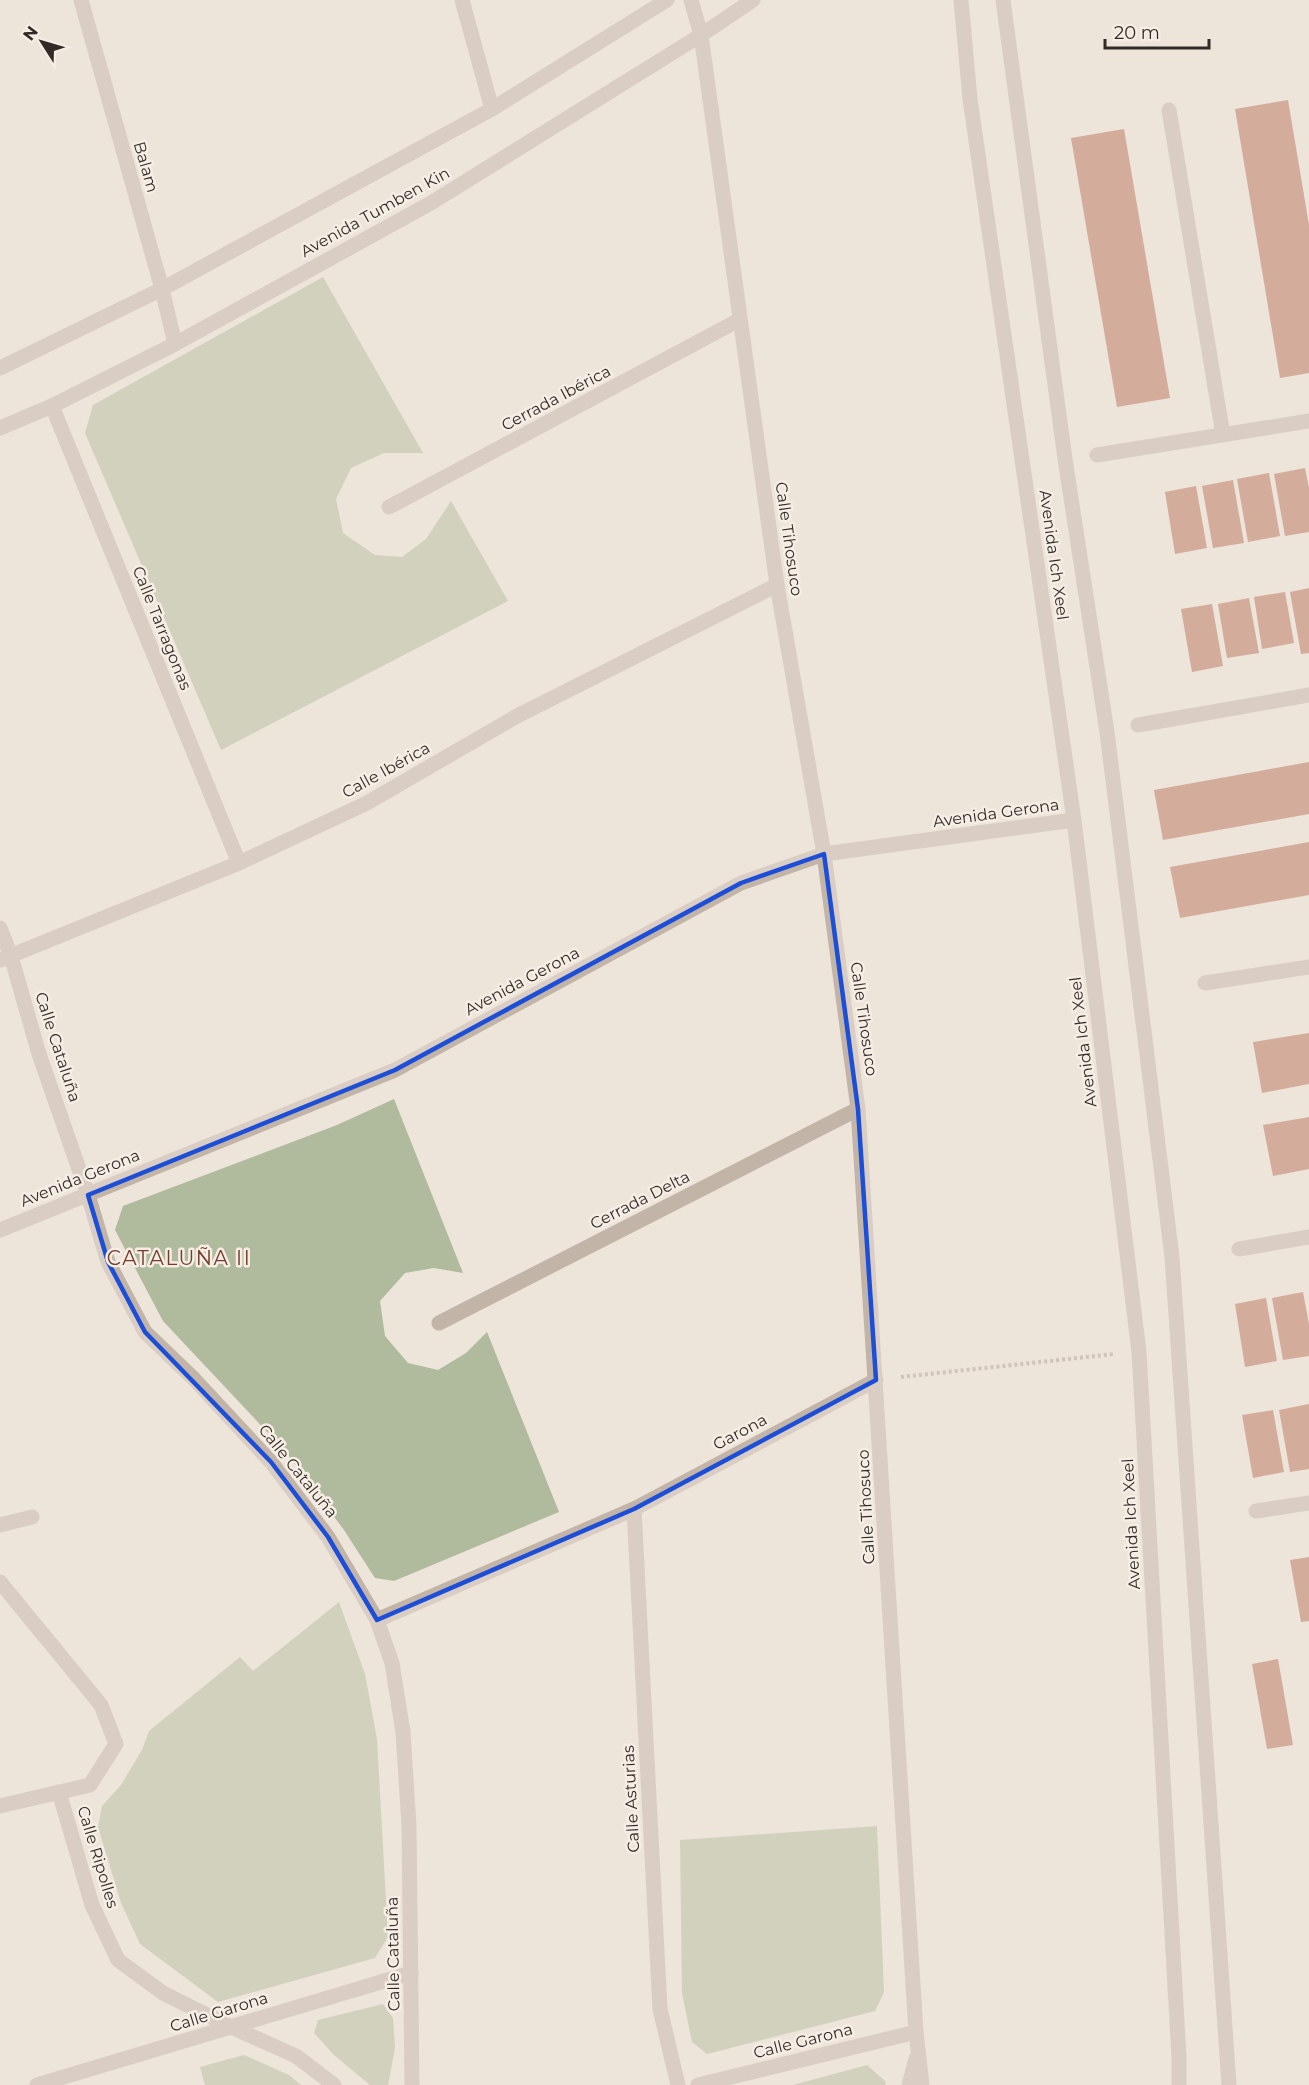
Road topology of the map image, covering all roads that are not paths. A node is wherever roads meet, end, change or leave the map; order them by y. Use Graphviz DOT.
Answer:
graph roads {
  1 [pos="81,0"];
  2 [pos="462,0"];
  3 [pos="667,0"];
  4 [pos="691,0"];
  5 [pos="753,0"];
  6 [pos="961,0"];
  7 [pos="1003,0"];
  8 [pos="701,35"];
  9 [pos="492,109"];
  10 [pos="1169,110"];
  11 [pos="162,289"];
  12 [pos="739,320"];
  13 [pos="175,344"];
  14 [pos="0,368"];
  15 [pos="52,406"];
  16 [pos="1309,421"];
  17 [pos="0,428"];
  18 [pos="1222,435"];
  19 [pos="1096,455"];
  20 [pos="389,507"];
  21 [pos="777,585"];
  22 [pos="1309,695"];
  23 [pos="1138,724"];
  24 [pos="1074,820"];
  25 [pos="824,854"];
  26 [pos="239,863"];
  27 [pos="0,928"];
  28 [pos="6,958"];
  29 [pos="1309,967"];
  30 [pos="1205,983"];
  31 [pos="858,1109"];
  32 [pos="88,1195"];
  33 [pos="0,1230"];
  34 [pos="1309,1238"];
  35 [pos="1239,1249"];
  36 [pos="439,1323"];
  37 [pos="876,1380"];
  38 [pos="1309,1503"];
  39 [pos="634,1509"];
  40 [pos="1256,1511"];
  41 [pos="32,1517"];
  42 [pos="0,1525"];
  43 [pos="0,1582"];
  44 [pos="377,1620"];
  45 [pos="59,1792"];
  46 [pos="0,1806"];
  47 [pos="411,1973"];
  48 [pos="231,2027"];
  49 [pos="916,2032"];
  50 [pos="917,2053"];
  51 [pos="38,2085"];
  52 [pos="334,2085"];
  53 [pos="412,2085"];
  54 [pos="678,2085"];
  55 [pos="698,2085"];
  56 [pos="909,2085"];
  57 [pos="922,2085"];
  58 [pos="1179,2085"];
  59 [pos="1229,2085"];
  1 -- 11 [label="street, Balam"];
  2 -- 9 [label="street"];
  3 -- 9 [label="street, Avenida Tumben Kin"];
  4 -- 8 [label="street, Calle Tihosuco"];
  5 -- 8 [label="street, Avenida Tumben Kin"];
  6 -- 24 [label="street, Avenida Ich Xeel"];
  7 -- 59 [label="street"];
  8 -- 12 [label="street, Calle Tihosuco"];
  8 -- 13 [label="street, Avenida Tumben Kin"];
  9 -- 11 [label="street, Avenida Tumben Kin"];
  10 -- 18 [label="street"];
  11 -- 13 [label="street, Balam"];
  11 -- 14 [label="street, Avenida Tumben Kin"];
  12 -- 20 [label="street, Cerrada Ibérica"];
  12 -- 21 [label="street, Calle Tihosuco"];
  13 -- 15 [label="street, Avenida Tumben Kin"];
  15 -- 17 [label="street, Avenida Tumben Kin"];
  15 -- 26 [label="street, Calle Tarragonas"];
  16 -- 18 [label="street"];
  18 -- 19 [label="street"];
  21 -- 25 [label="street, Calle Tihosuco"];
  21 -- 26 [label="street, Calle Ibérica"];
  22 -- 23 [label="street"];
  24 -- 25 [label="street, Avenida Gerona"];
  24 -- 58 [label="street, Avenida Ich Xeel"];
  25 -- 31 [label="street, Calle Tihosuco"];
  25 -- 32 [label="street, Avenida Gerona"];
  26 -- 28 [label="street, Calle Ibérica"];
  27 -- 28 [label="street, Calle Cataluña"];
  28 -- 32 [label="street, Calle Cataluña"];
  29 -- 30 [label="street"];
  31 -- 36 [label="street, Cerrada Delta"];
  31 -- 37 [label="street, Calle Tihosuco"];
  32 -- 33 [label="street, Avenida Gerona"];
  32 -- 44 [label="street, Calle Cataluña"];
  34 -- 35 [label="street"];
  37 -- 39 [label="street, Garona"];
  37 -- 49 [label="street, Calle Tihosuco"];
  38 -- 40 [label="street"];
  39 -- 44 [label="street, Garona"];
  39 -- 54 [label="street, Calle Asturias"];
  41 -- 42 [label="street"];
  43 -- 45 [label="street, Calle Ripolles"];
  44 -- 47 [label="street, Calle Cataluña"];
  45 -- 46 [label="street"];
  45 -- 48 [label="street, Calle Ripolles"];
  47 -- 48 [label="street, Calle Garona"];
  47 -- 53 [label="street, Calle Cataluña"];
  48 -- 51 [label="street, Calle Garona"];
  48 -- 52 [label="street, Calle Ripolles"];
  49 -- 50 [label="street, Calle Tihosuco"];
  49 -- 55 [label="street, Calle Garona"];
  50 -- 56 [label="street, Calle Tihosuco"];
  50 -- 57 [label="street, Calle Tihosuco"];
}
